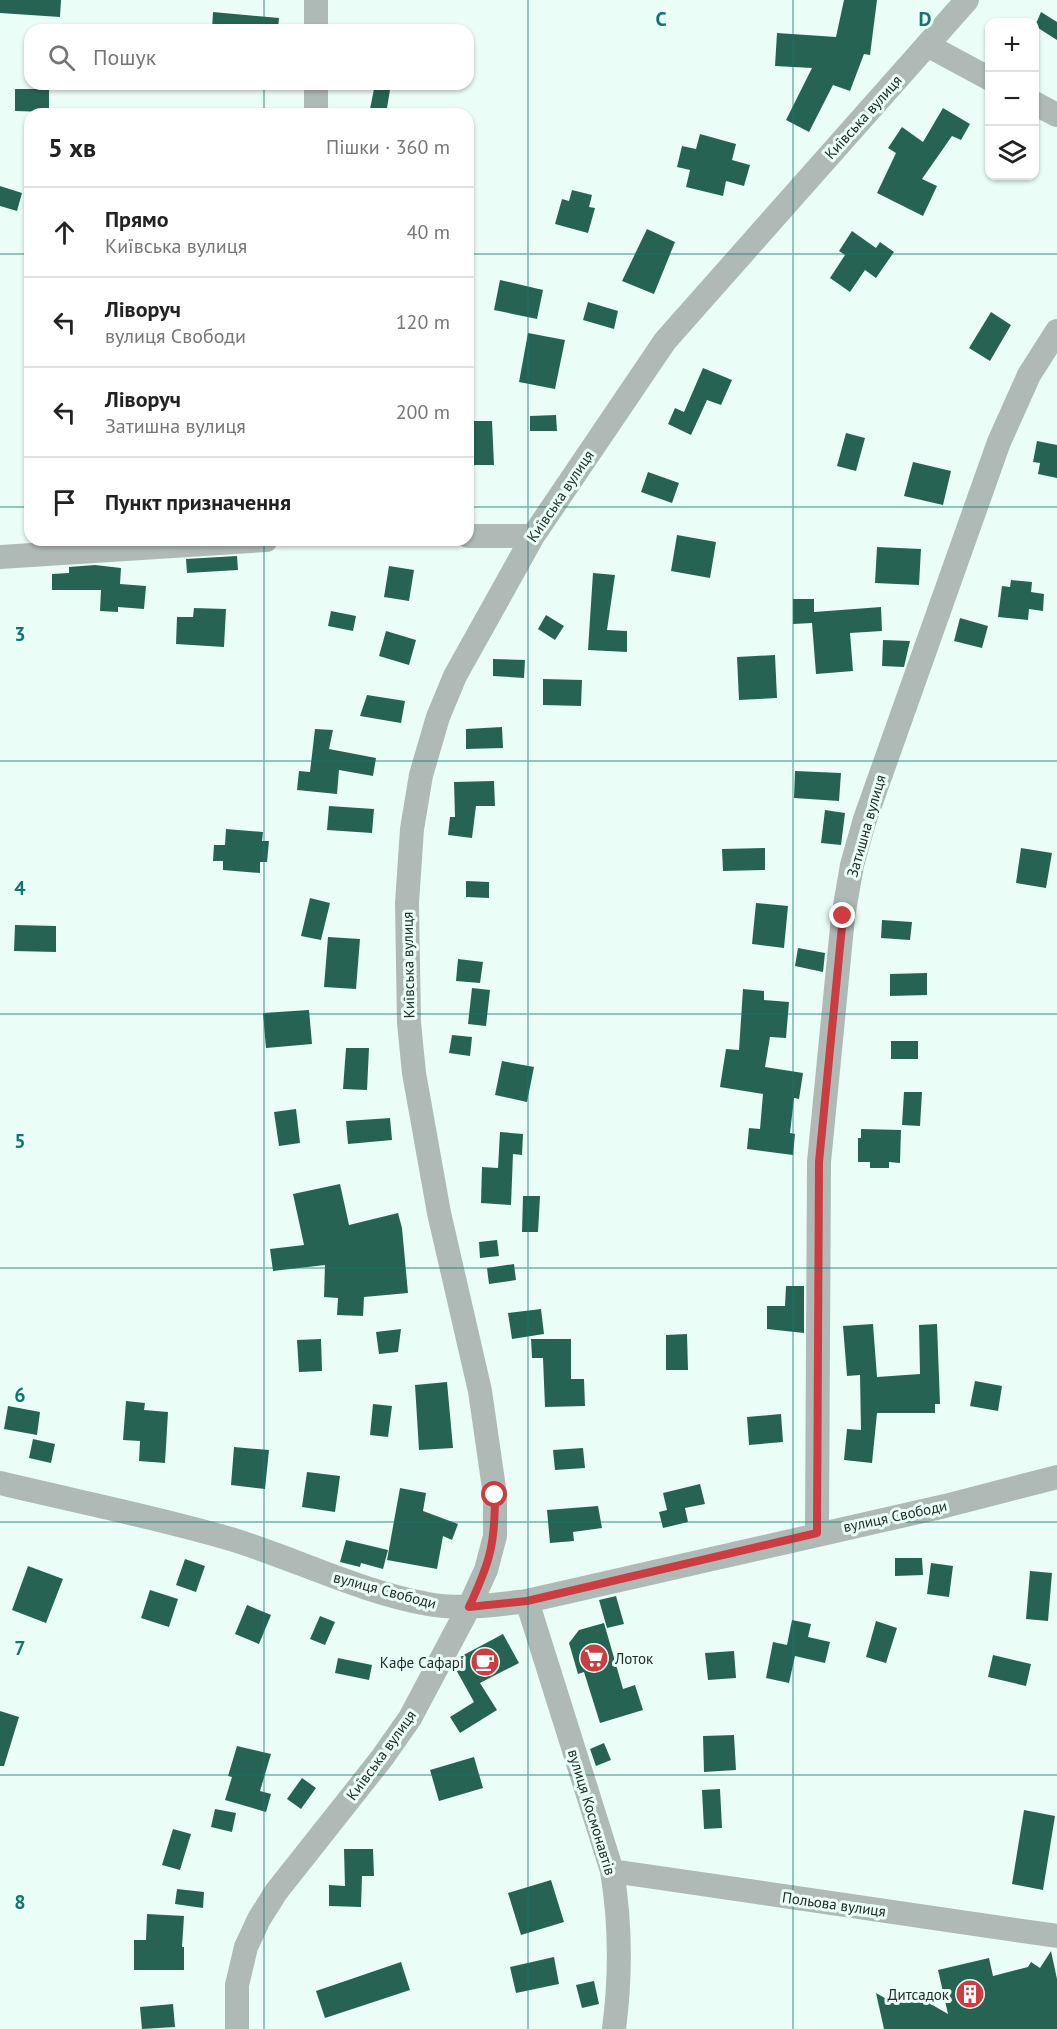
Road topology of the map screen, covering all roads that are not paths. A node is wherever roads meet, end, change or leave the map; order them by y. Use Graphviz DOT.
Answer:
graph roads {
  1 [pos="316,0"];
  2 [pos="967,0"];
  3 [pos="316,24"];
  4 [pos="927,45"];
  5 [pos="985,76"];
  6 [pos="316,90"];
  7 [pos="1039,105"];
  8 [pos="316,108"];
  9 [pos="1057,115"];
  10 [pos="1057,331"];
  11 [pos="474,536"];
  12 [pos="533,536"];
  13 [pos="172,546"];
  14 [pos="0,557"];
  15 [pos="1057,1477"];
  16 [pos="2,1491"];
  17 [pos="817,1533"];
  18 [pos="527,1601"];
  19 [pos="469,1607"];
  20 [pos="612,1871"];
  21 [pos="1057,1936"];
  22 [pos="237,2029"];
  23 [pos="614,2029"];
  1 -- 3 [label="street"];
  2 -- 4 [label="street, Київська вулиця"];
  4 -- 5 [label="street"];
  4 -- 12 [label="street, Київська вулиця"];
  6 -- 8 [label="street"];
  7 -- 9 [label="street"];
  10 -- 17 [label="street, Затишна вулиця"];
  11 -- 12 [label="street"];
  12 -- 19 [label="street, Київська вулиця"];
  13 -- 14 [label="street"];
  15 -- 17 [label="street, вулиця Свободи"];
  16 -- 19 [label="street, вулиця Свободи"];
  17 -- 18 [label="street, вулиця Свободи"];
  18 -- 19 [label="street, вулиця Свободи"];
  18 -- 20 [label="street, вулиця Космонавтів"];
  19 -- 22 [label="street, Київська вулиця"];
  20 -- 21 [label="street, Польова вулиця"];
  20 -- 23 [label="street, вулиця Космонавтів"];
}
